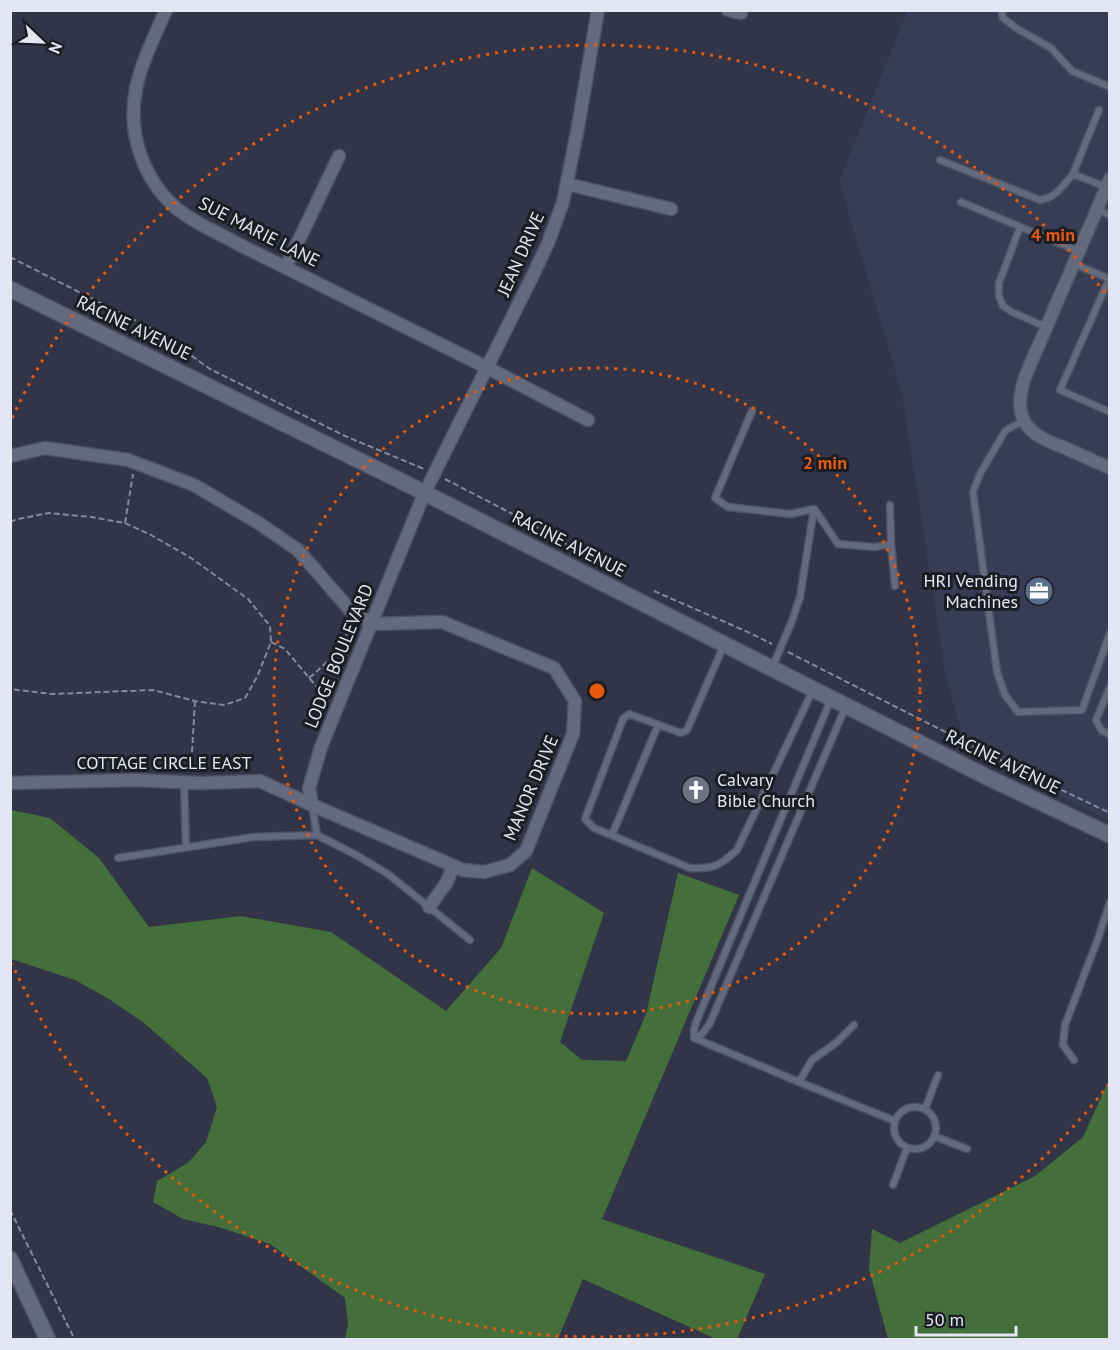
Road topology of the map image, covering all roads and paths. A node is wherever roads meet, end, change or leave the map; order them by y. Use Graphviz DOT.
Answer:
graph roads {
  1 [pos="166,10"];
  2 [pos="598,10"];
  3 [pos="1001,10"];
  4 [pos="1110,87"];
  5 [pos="1099,110"];
  6 [pos="339,156"];
  7 [pos="940,160"];
  8 [pos="1073,174"];
  9 [pos="1108,183"];
  10 [pos="567,184"];
  11 [pos="962,202"];
  12 [pos="671,209"];
  13 [pos="1096,209"];
  14 [pos="1110,215"];
  15 [pos="1020,227"];
  16 [pos="10,257"];
  17 [pos="1075,257"];
  18 [pos="286,267"];
  19 [pos="1109,279"];
  20 [pos="10,289"];
  21 [pos="1046,327"];
  22 [pos="486,367"];
  23 [pos="752,411"];
  24 [pos="1110,412"];
  25 [pos="588,420"];
  26 [pos="1024,420"];
  27 [pos="10,456"];
  28 [pos="134,462"];
  29 [pos="418,466"];
  30 [pos="1109,466"];
  31 [pos="424,494"];
  32 [pos="890,505"];
  33 [pos="814,509"];
  34 [pos="10,522"];
  35 [pos="125,523"];
  36 [pos="891,544"];
  37 [pos="895,586"];
  38 [pos="370,629"];
  39 [pos="1110,633"];
  40 [pos="271,642"];
  41 [pos="724,644"];
  42 [pos="772,668"];
  43 [pos="309,678"];
  44 [pos="1110,687"];
  45 [pos="10,689"];
  46 [pos="813,689"];
  47 [pos="342,697"];
  48 [pos="832,699"];
  49 [pos="195,701"];
  50 [pos="846,706"];
  51 [pos="657,725"];
  52 [pos="1110,735"];
  53 [pos="187,782"];
  54 [pos="10,783"];
  55 [pos="312,805"];
  56 [pos="317,835"];
  57 [pos="612,835"];
  58 [pos="1110,835"];
  59 [pos="186,848"];
  60 [pos="118,858"];
  61 [pos="453,866"];
  62 [pos="1110,902"];
  63 [pos="429,907"];
  64 [pos="470,940"];
  65 [pos="854,1025"];
  66 [pos="694,1038"];
  67 [pos="1074,1060"];
  68 [pos="938,1075"];
  69 [pos="799,1082"];
  70 [pos="925,1109"];
  71 [pos="895,1121"];
  72 [pos="934,1136"];
  73 [pos="907,1148"];
  74 [pos="967,1149"];
  75 [pos="893,1185"];
  76 [pos="10,1210"];
  77 [pos="10,1259"];
  78 [pos="48,1340"];
  79 [pos="75,1340"];
  1 -- 18 [label="street, SUE MARIE LANE"];
  2 -- 10 [label="street, JEAN DRIVE"];
  3 -- 4 [label="lane"];
  5 -- 8 [label="lane"];
  6 -- 18 [label="street"];
  7 -- 8 [label="lane"];
  8 -- 9 [label="lane"];
  9 -- 13 [label="street"];
  10 -- 12 [label="street"];
  10 -- 22 [label="street, JEAN DRIVE"];
  11 -- 15 [label="lane"];
  13 -- 14 [label="lane"];
  13 -- 17 [label="street"];
  15 -- 17 [label="lane"];
  15 -- 21 [label="lane"];
  16 -- 29 [label="path"];
  17 -- 19 [label="lane"];
  17 -- 21 [label="street"];
  18 -- 22 [label="street, SUE MARIE LANE"];
  19 -- 24 [label="lane"];
  20 -- 31 [label="main road, RACINE AVENUE"];
  21 -- 26 [label="street"];
  22 -- 25 [label="street, SUE MARIE LANE"];
  22 -- 31 [label="street, JEAN DRIVE"];
  23 -- 33 [label="lane"];
  26 -- 30 [label="street"];
  26 -- 39 [label="lane"];
  27 -- 28 [label="street"];
  28 -- 35 [label="path"];
  28 -- 38 [label="street"];
  31 -- 38 [label="street, LODGE BOULEVARD"];
  31 -- 41 [label="main road, RACINE AVENUE"];
  32 -- 36 [label="lane"];
  33 -- 36 [label="lane"];
  33 -- 42 [label="lane"];
  34 -- 35 [label="path"];
  35 -- 40 [label="path"];
  36 -- 37 [label="lane"];
  38 -- 43 [label="path"];
  38 -- 47 [label="street, LODGE BOULEVARD"];
  38 -- 61 [label="street, MANOR DRIVE"];
  40 -- 43 [label="path"];
  40 -- 49 [label="path"];
  41 -- 42 [label="main road, RACINE AVENUE"];
  41 -- 51 [label="lane"];
  42 -- 46 [label="main road, RACINE AVENUE"];
  43 -- 47 [label="path"];
  44 -- 52 [label="lane"];
  45 -- 49 [label="path"];
  46 -- 48 [label="main road, RACINE AVENUE"];
  46 -- 57 [label="lane"];
  47 -- 55 [label="street, LODGE BOULEVARD"];
  48 -- 50 [label="main road, RACINE AVENUE"];
  48 -- 66 [label="lane"];
  49 -- 53 [label="path"];
  50 -- 58 [label="main road, RACINE AVENUE"];
  50 -- 66 [label="lane"];
  51 -- 57 [label="lane"];
  51 -- 57 [label="lane"];
  53 -- 54 [label="street, COTTAGE CIRCLE EAST"];
  53 -- 55 [label="street, COTTAGE CIRCLE EAST"];
  53 -- 59 [label="lane"];
  55 -- 56 [label="lane, LODGE BOULEVARD"];
  55 -- 61 [label="street, MANOR DRIVE"];
  56 -- 59 [label="lane"];
  56 -- 63 [label="lane"];
  59 -- 60 [label="lane"];
  61 -- 63 [label="street"];
  62 -- 67 [label="lane"];
  63 -- 64 [label="lane"];
  65 -- 69 [label="lane"];
  66 -- 69 [label="lane"];
  68 -- 70 [label="lane"];
  69 -- 71 [label="lane"];
  70 -- 71 [label="lane"];
  70 -- 72 [label="lane"];
  71 -- 73 [label="lane"];
  72 -- 73 [label="lane"];
  72 -- 74 [label="lane"];
  73 -- 75 [label="lane"];
  76 -- 79 [label="path"];
  77 -- 78 [label="main road"];
}
